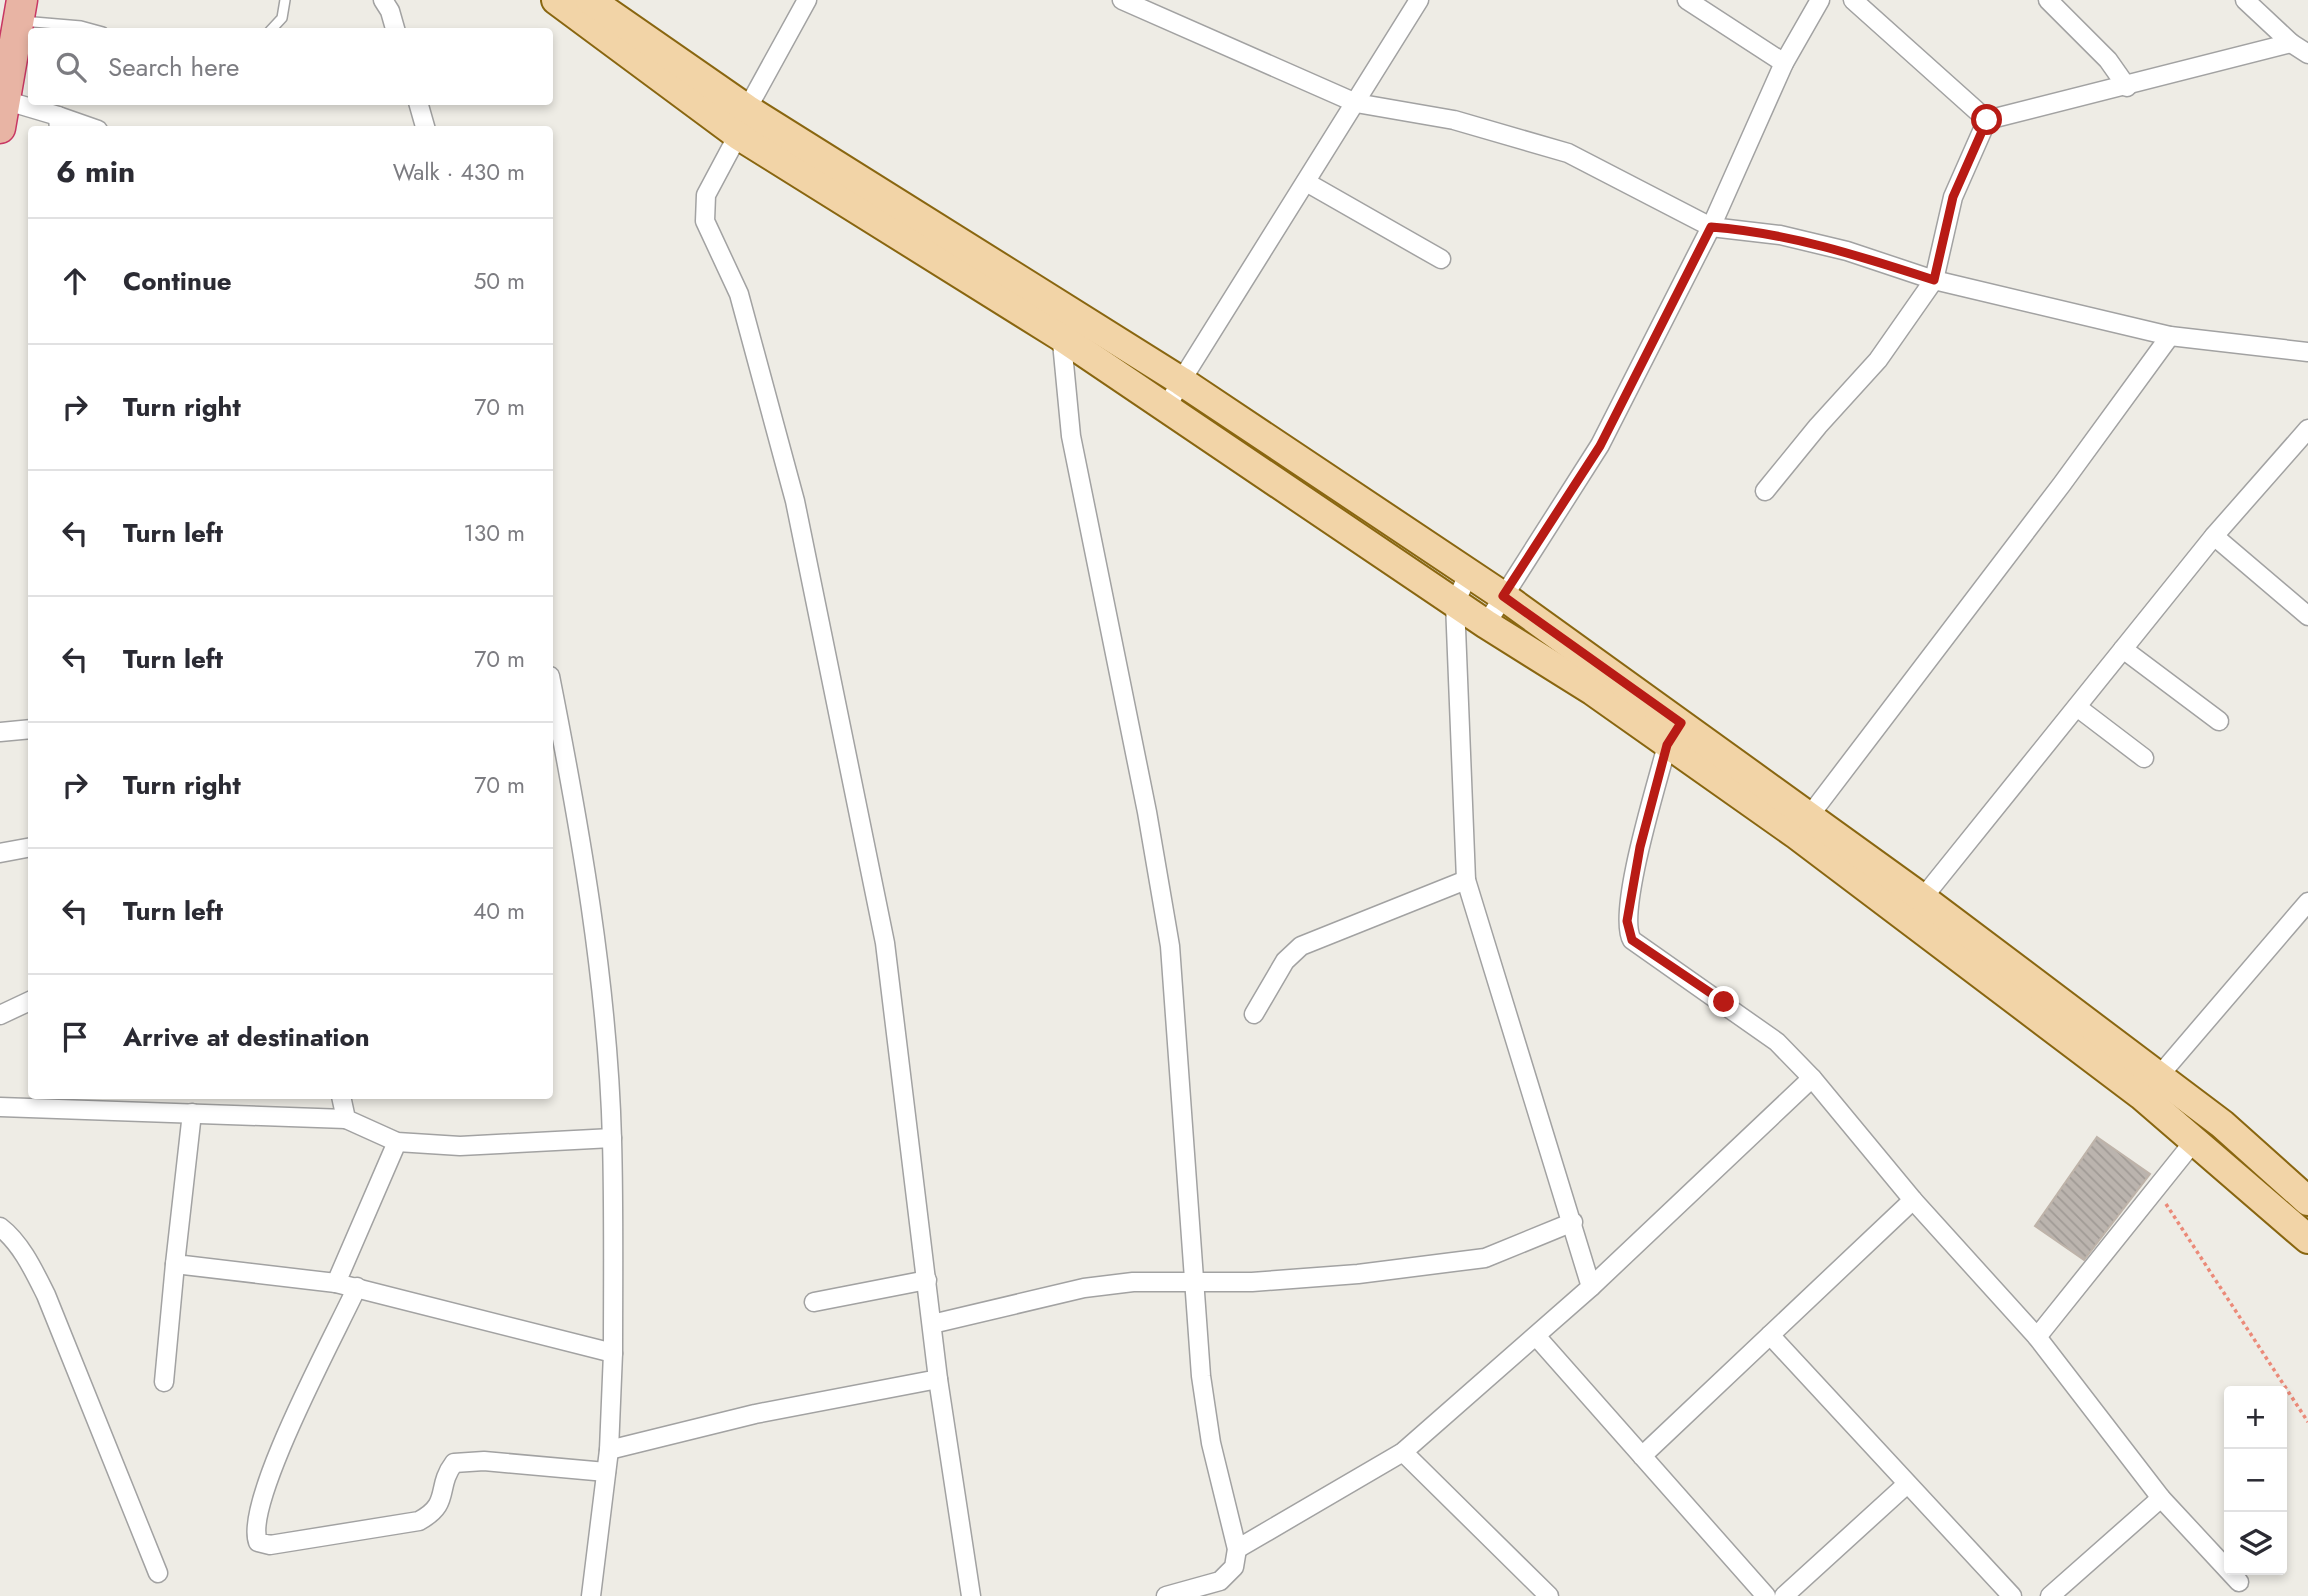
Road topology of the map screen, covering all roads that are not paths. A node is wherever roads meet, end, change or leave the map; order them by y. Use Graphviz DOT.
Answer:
graph roads {
  1 [pos="285,0"];
  2 [pos="383,0"];
  3 [pos="556,0"];
  4 [pos="590,0"];
  5 [pos="807,0"];
  6 [pos="1122,0"];
  7 [pos="1419,0"];
  8 [pos="1686,0"];
  9 [pos="1819,0"];
  10 [pos="1853,0"];
  11 [pos="2049,0"];
  12 [pos="2245,0"];
  13 [pos="20,11"];
  14 [pos="88,28"];
  15 [pos="273,28"];
  16 [pos="395,28"];
  17 [pos="2291,43"];
  18 [pos="2308,54"];
  19 [pos="1784,63"];
  20 [pos="2127,87"];
  21 [pos="1356,103"];
  22 [pos="419,105"];
  23 [pos="2,114"];
  24 [pos="1987,120"];
  25 [pos="743,122"];
  26 [pos="58,123"];
  27 [pos="425,126"];
  28 [pos="1306,182"];
  29 [pos="1711,227"];
  30 [pos="1441,259"];
  31 [pos="1934,280"];
  32 [pos="1062,306"];
  33 [pos="1060,335"];
  34 [pos="2170,336"];
  35 [pos="2308,352"];
  36 [pos="1181,381"];
  37 [pos="1167,407"];
  38 [pos="2307,434"];
  39 [pos="1765,491"];
  40 [pos="2214,536"];
  41 [pos="1468,575"];
  42 [pos="1503,596"];
  43 [pos="1455,603"];
  44 [pos="2308,616"];
  45 [pos="1486,624"];
  46 [pos="2123,649"];
  47 [pos="1603,682"];
  48 [pos="553,694"];
  49 [pos="2077,707"];
  50 [pos="2219,722"];
  51 [pos="28,729"];
  52 [pos="0,732"];
  53 [pos="1674,734"];
  54 [pos="2144,758"];
  55 [pos="1803,825"];
  56 [pos="28,848"];
  57 [pos="0,853"];
  58 [pos="1466,880"];
  59 [pos="2308,902"];
  60 [pos="1915,908"];
  61 [pos="28,1002"];
  62 [pos="0,1014"];
  63 [pos="1254,1014"];
  64 [pos="1812,1078"];
  65 [pos="2150,1087"];
  66 [pos="342,1099"];
  67 [pos="0,1107"];
  68 [pos="192,1114"];
  69 [pos="346,1119"];
  70 [pos="612,1138"];
  71 [pos="2195,1140"];
  72 [pos="397,1142"];
  73 [pos="1913,1200"];
  74 [pos="2308,1201"];
  75 [pos="1573,1222"];
  76 [pos="0,1227"];
  77 [pos="2308,1239"];
  78 [pos="175,1264"];
  79 [pos="928,1280"];
  80 [pos="1195,1282"];
  81 [pos="337,1283"];
  82 [pos="357,1287"];
  83 [pos="1591,1287"];
  84 [pos="814,1302"];
  85 [pos="932,1324"];
  86 [pos="1770,1335"];
  87 [pos="1536,1336"];
  88 [pos="2037,1336"];
  89 [pos="613,1353"];
  90 [pos="938,1379"];
  91 [pos="164,1382"];
  92 [pos="609,1450"];
  93 [pos="1403,1452"];
  94 [pos="1642,1456"];
  95 [pos="606,1472"];
  96 [pos="1907,1485"];
  97 [pos="2161,1498"];
  98 [pos="1237,1549"];
  99 [pos="158,1573"];
  100 [pos="2239,1582"];
  101 [pos="591,1596"];
  102 [pos="971,1596"];
  103 [pos="1166,1596"];
  104 [pos="1549,1596"];
  105 [pos="1766,1596"];
  106 [pos="1784,1596"];
  107 [pos="2012,1596"];
  108 [pos="2050,1596"];
  1 -- 15 [label="lane"];
  2 -- 16 [label="street"];
  3 -- 25 [label="main road"];
  4 -- 25 [label="main road"];
  5 -- 25 [label="street"];
  6 -- 21 [label="street"];
  7 -- 21 [label="street"];
  8 -- 19 [label="street"];
  9 -- 19 [label="street"];
  10 -- 24 [label="street"];
  11 -- 20 [label="street"];
  12 -- 17 [label="street"];
  13 -- 14 [label="lane"];
  13 -- 23 [label="highway"];
  17 -- 18 [label="street"];
  17 -- 20 [label="street"];
  19 -- 29 [label="street"];
  20 -- 24 [label="street"];
  21 -- 28 [label="street"];
  21 -- 29 [label="street"];
  22 -- 27 [label="street"];
  23 -- 26 [label="street"];
  24 -- 31 [label="street"];
  25 -- 32 [label="main road"];
  25 -- 33 [label="main road"];
  25 -- 79 [label="street"];
  28 -- 30 [label="street"];
  28 -- 36 [label="street"];
  29 -- 31 [label="street"];
  29 -- 42 [label="street"];
  31 -- 34 [label="street"];
  31 -- 39 [label="street"];
  32 -- 33 [label="street"];
  32 -- 36 [label="main road"];
  33 -- 37 [label="main road"];
  33 -- 80 [label="street"];
  34 -- 35 [label="street"];
  34 -- 55 [label="street"];
  36 -- 37 [label="street"];
  36 -- 41 [label="main road"];
  37 -- 43 [label="main road"];
  38 -- 40 [label="street"];
  40 -- 44 [label="street"];
  40 -- 46 [label="street"];
  41 -- 42 [label="main road"];
  41 -- 43 [label="street"];
  42 -- 45 [label="street"];
  42 -- 47 [label="main road"];
  43 -- 45 [label="main road"];
  43 -- 58 [label="street"];
  45 -- 47 [label="main road"];
  46 -- 49 [label="street"];
  46 -- 50 [label="street"];
  47 -- 53 [label="main road"];
  48 -- 70 [label="street"];
  49 -- 54 [label="street"];
  49 -- 60 [label="street"];
  51 -- 52 [label="street"];
  53 -- 55 [label="main road"];
  53 -- 64 [label="street"];
  55 -- 60 [label="main road"];
  56 -- 57 [label="street"];
  58 -- 63 [label="street"];
  58 -- 75 [label="street"];
  59 -- 65 [label="street"];
  60 -- 65 [label="main road"];
  61 -- 62 [label="street"];
  64 -- 73 [label="street"];
  64 -- 83 [label="street"];
  65 -- 71 [label="main road"];
  65 -- 74 [label="main road"];
  66 -- 69 [label="street"];
  67 -- 68 [label="street"];
  68 -- 69 [label="street"];
  68 -- 78 [label="street"];
  69 -- 72 [label="street"];
  70 -- 72 [label="street"];
  70 -- 89 [label="street"];
  71 -- 77 [label="main road"];
  71 -- 88 [label="street"];
  72 -- 81 [label="street"];
  73 -- 86 [label="street"];
  73 -- 88 [label="street"];
  75 -- 80 [label="street"];
  75 -- 83 [label="street"];
  76 -- 99 [label="street"];
  78 -- 81 [label="street"];
  78 -- 91 [label="street"];
  79 -- 84 [label="street"];
  79 -- 85 [label="street"];
  80 -- 85 [label="street"];
  80 -- 98 [label="street"];
  81 -- 82 [label="street"];
  82 -- 89 [label="street"];
  82 -- 95 [label="street"];
  83 -- 87 [label="street"];
  85 -- 90 [label="street"];
  86 -- 94 [label="street"];
  86 -- 96 [label="street"];
  87 -- 93 [label="street"];
  87 -- 94 [label="street"];
  88 -- 97 [label="street"];
  89 -- 92 [label="street"];
  90 -- 92 [label="street"];
  90 -- 102 [label="street"];
  92 -- 95 [label="street"];
  93 -- 98 [label="street"];
  93 -- 104 [label="street"];
  94 -- 105 [label="street"];
  95 -- 101 [label="street"];
  96 -- 106 [label="street"];
  96 -- 107 [label="street"];
  97 -- 100 [label="street"];
  97 -- 108 [label="street"];
  98 -- 103 [label="street"];
}
